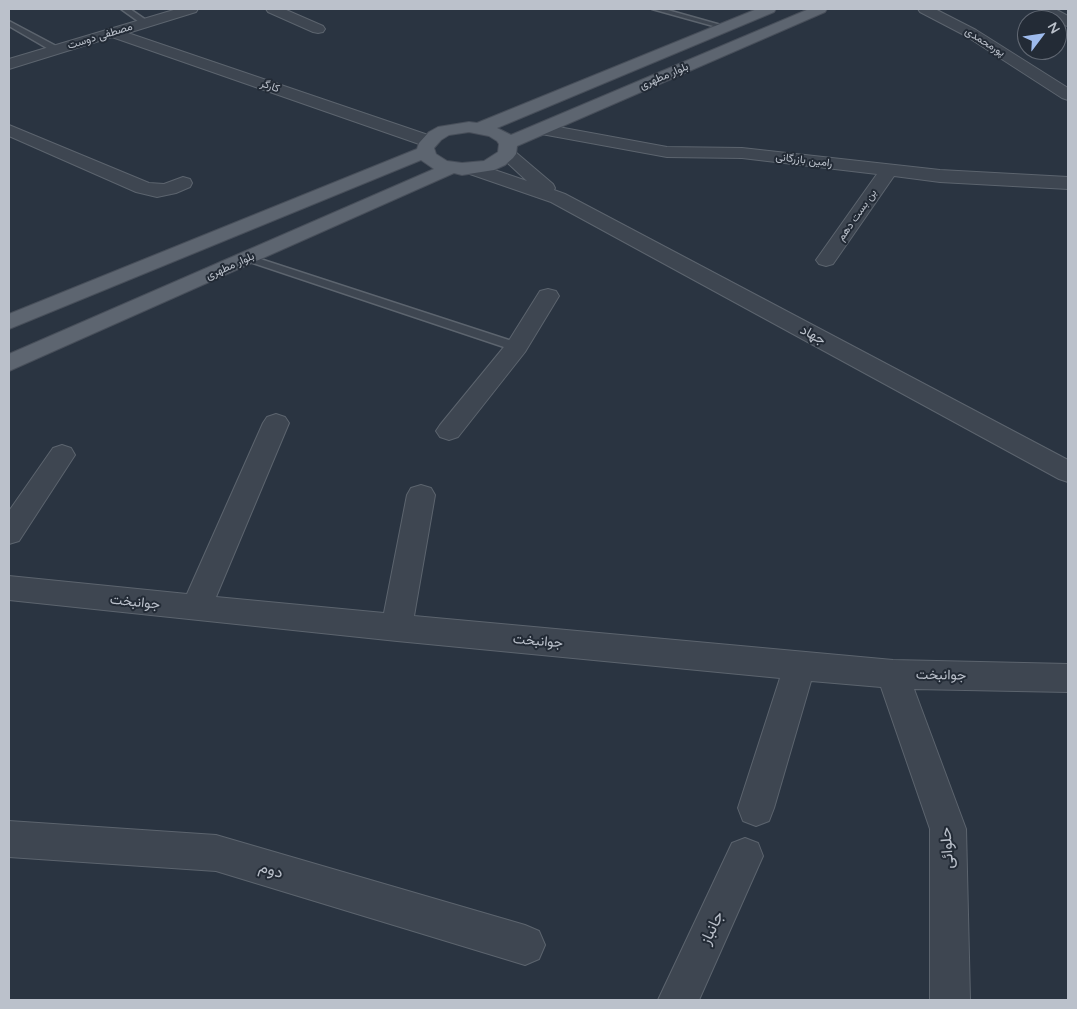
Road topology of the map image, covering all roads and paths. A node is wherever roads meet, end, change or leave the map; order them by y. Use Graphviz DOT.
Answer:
graph roads {
  1 [pos="125,9"];
  2 [pos="191,9"];
  3 [pos="273,9"];
  4 [pos="656,9"];
  5 [pos="769,9"];
  6 [pos="820,9"];
  7 [pos="924,9"];
  8 [pos="1045,9"];
  9 [pos="145,22"];
  10 [pos="1068,22"];
  11 [pos="9,23"];
  12 [pos="724,27"];
  13 [pos="318,29"];
  14 [pos="111,32"];
  15 [pos="55,49"];
  16 [pos="10,62"];
  17 [pos="1068,95"];
  18 [pos="482,128"];
  19 [pos="542,129"];
  20 [pos="9,130"];
  21 [pos="427,147"];
  22 [pos="508,149"];
  23 [pos="451,168"];
  24 [pos="474,169"];
  25 [pos="889,170"];
  26 [pos="183,183"];
  27 [pos="1068,183"];
  28 [pos="558,198"];
  29 [pos="248,258"];
  30 [pos="826,260"];
  31 [pos="548,296"];
  32 [pos="9,322"];
  33 [pos="517,347"];
  34 [pos="9,363"];
  35 [pos="276,423"];
  36 [pos="449,431"];
  37 [pos="62,455"];
  38 [pos="1068,472"];
  39 [pos="421,495"];
  40 [pos="9,533"];
  41 [pos="9,588"];
  42 [pos="196,608"];
  43 [pos="397,628"];
  44 [pos="800,665"];
  45 [pos="893,674"];
  46 [pos="1068,678"];
  47 [pos="756,808"];
  48 [pos="9,840"];
  49 [pos="745,856"];
  50 [pos="525,945"];
  51 [pos="678,1000"];
  52 [pos="950,1000"];
  1 -- 9 [label="lane"];
  2 -- 9 [label="street, مصطفی دوست"];
  3 -- 13 [label="street"];
  4 -- 12 [label="lane"];
  5 -- 12 [label="main road, بلوار مطهری"];
  6 -- 19 [label="main road, بلوار مطهری"];
  7 -- 17 [label="street, پورمحمدی"];
  8 -- 10 [label="street"];
  9 -- 14 [label="street, مصطفی دوست"];
  11 -- 15 [label="lane"];
  12 -- 18 [label="main road, بلوار مطهری"];
  14 -- 15 [label="street, مصطفی دوست"];
  14 -- 21 [label="street, کارگر"];
  15 -- 16 [label="street, مصطفی دوست"];
  18 -- 21 [label="main road"];
  18 -- 22 [label="main road"];
  19 -- 22 [label="main road, بلوار مطهری"];
  19 -- 25 [label="street, رامین بازرگانی"];
  20 -- 26 [label="street"];
  21 -- 23 [label="main road"];
  21 -- 32 [label="main road"];
  22 -- 24 [label="main road, بلوار مطهری"];
  22 -- 28 [label="street"];
  23 -- 24 [label="main road, بلوار مطهری"];
  23 -- 29 [label="main road, بلوار مطهری"];
  24 -- 28 [label="street"];
  25 -- 27 [label="street, رامین بازرگانی"];
  25 -- 30 [label="street, بن بست دهم"];
  28 -- 38 [label="street, جهاد"];
  29 -- 33 [label="lane"];
  29 -- 34 [label="main road, بلوار مطهری"];
  31 -- 33 [label="street"];
  33 -- 36 [label="street"];
  35 -- 42 [label="street"];
  37 -- 40 [label="street"];
  39 -- 43 [label="street"];
  41 -- 42 [label="street, جوانبخت"];
  42 -- 43 [label="street, جوانبخت"];
  43 -- 44 [label="street, جوانبخت"];
  44 -- 45 [label="street, جوانبخت"];
  44 -- 47 [label="street"];
  45 -- 46 [label="street, جوانبخت"];
  45 -- 52 [label="street, حلوائی"];
  48 -- 50 [label="street, دوم"];
  49 -- 51 [label="street, جانباز"];
}
